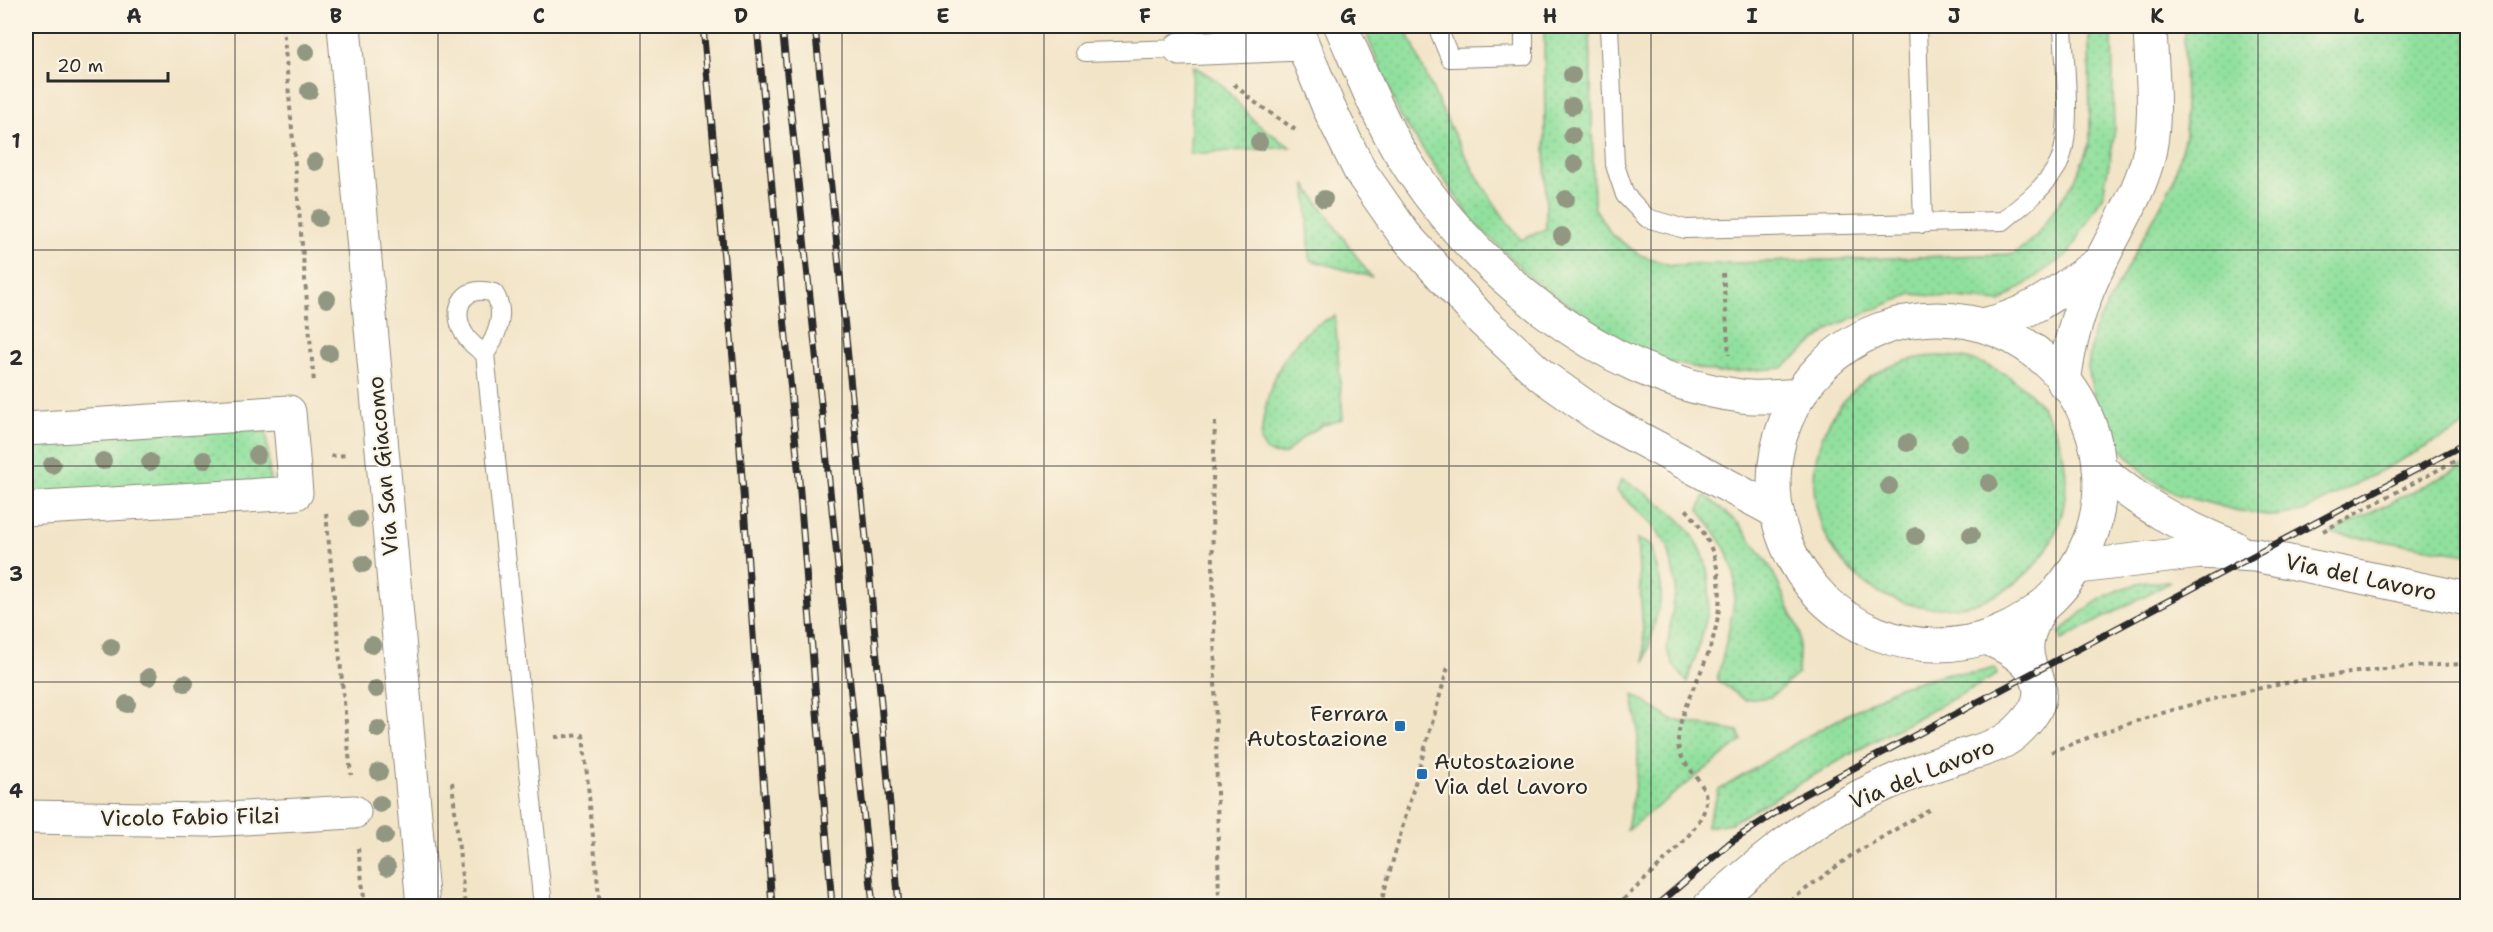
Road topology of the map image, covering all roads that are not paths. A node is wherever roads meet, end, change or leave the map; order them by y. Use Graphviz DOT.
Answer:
graph roads {
  1 [pos="344,26"];
  2 [pos="1341,26"];
  3 [pos="1437,26"];
  4 [pos="1524,26"];
  5 [pos="1609,26"];
  6 [pos="1917,26"];
  7 [pos="2063,26"];
  8 [pos="2150,26"];
  9 [pos="1298,35"];
  10 [pos="1180,48"];
  11 [pos="1085,52"];
  12 [pos="1359,66"];
  13 [pos="1923,224"];
  14 [pos="2100,262"];
  15 [pos="1981,325"];
  16 [pos="485,354"];
  17 [pos="2064,383"];
  18 [pos="1800,395"];
  19 [pos="26,429"];
  20 [pos="2099,468"];
  21 [pos="26,508"];
  22 [pos="1777,512"];
  23 [pos="2255,555"];
  24 [pos="2078,567"];
  25 [pos="2468,599"];
  26 [pos="2041,607"];
  27 [pos="1986,638"];
  28 [pos="2030,666"];
  29 [pos="354,812"];
  30 [pos="26,817"];
  31 [pos="423,906"];
  32 [pos="543,906"];
  33 [pos="1710,906"];
  1 -- 31 [label="street, Via San Giacomo"];
  2 -- 12 [label="street"];
  3 -- 4 [label="lane"];
  5 -- 13 [label="lane"];
  6 -- 13 [label="lane"];
  7 -- 13 [label="lane"];
  8 -- 14 [label="street"];
  9 -- 10 [label="street"];
  9 -- 12 [label="street"];
  9 -- 22 [label="street"];
  10 -- 11 [label="lane"];
  12 -- 18 [label="street"];
  14 -- 15 [label="street"];
  14 -- 17 [label="street"];
  15 -- 17 [label="street, Via del Lavoro"];
  15 -- 18 [label="street, Via del Lavoro"];
  16 -- 32 [label="lane"];
  17 -- 20 [label="street, Via del Lavoro"];
  18 -- 22 [label="street, Via del Lavoro"];
  19 -- 21 [label="street"];
  20 -- 23 [label="street, Via del Lavoro"];
  20 -- 24 [label="street, Via del Lavoro"];
  22 -- 27 [label="street, Via del Lavoro"];
  23 -- 24 [label="street, Via del Lavoro"];
  23 -- 25 [label="street, Via del Lavoro"];
  24 -- 26 [label="street, Via del Lavoro"];
  26 -- 27 [label="street, Via del Lavoro"];
  26 -- 28 [label="street, Via del Lavoro"];
  27 -- 28 [label="street, Via del Lavoro"];
  28 -- 33 [label="street, Via del Lavoro"];
  29 -- 30 [label="street, Vicolo Fabio Filzi"];
}
